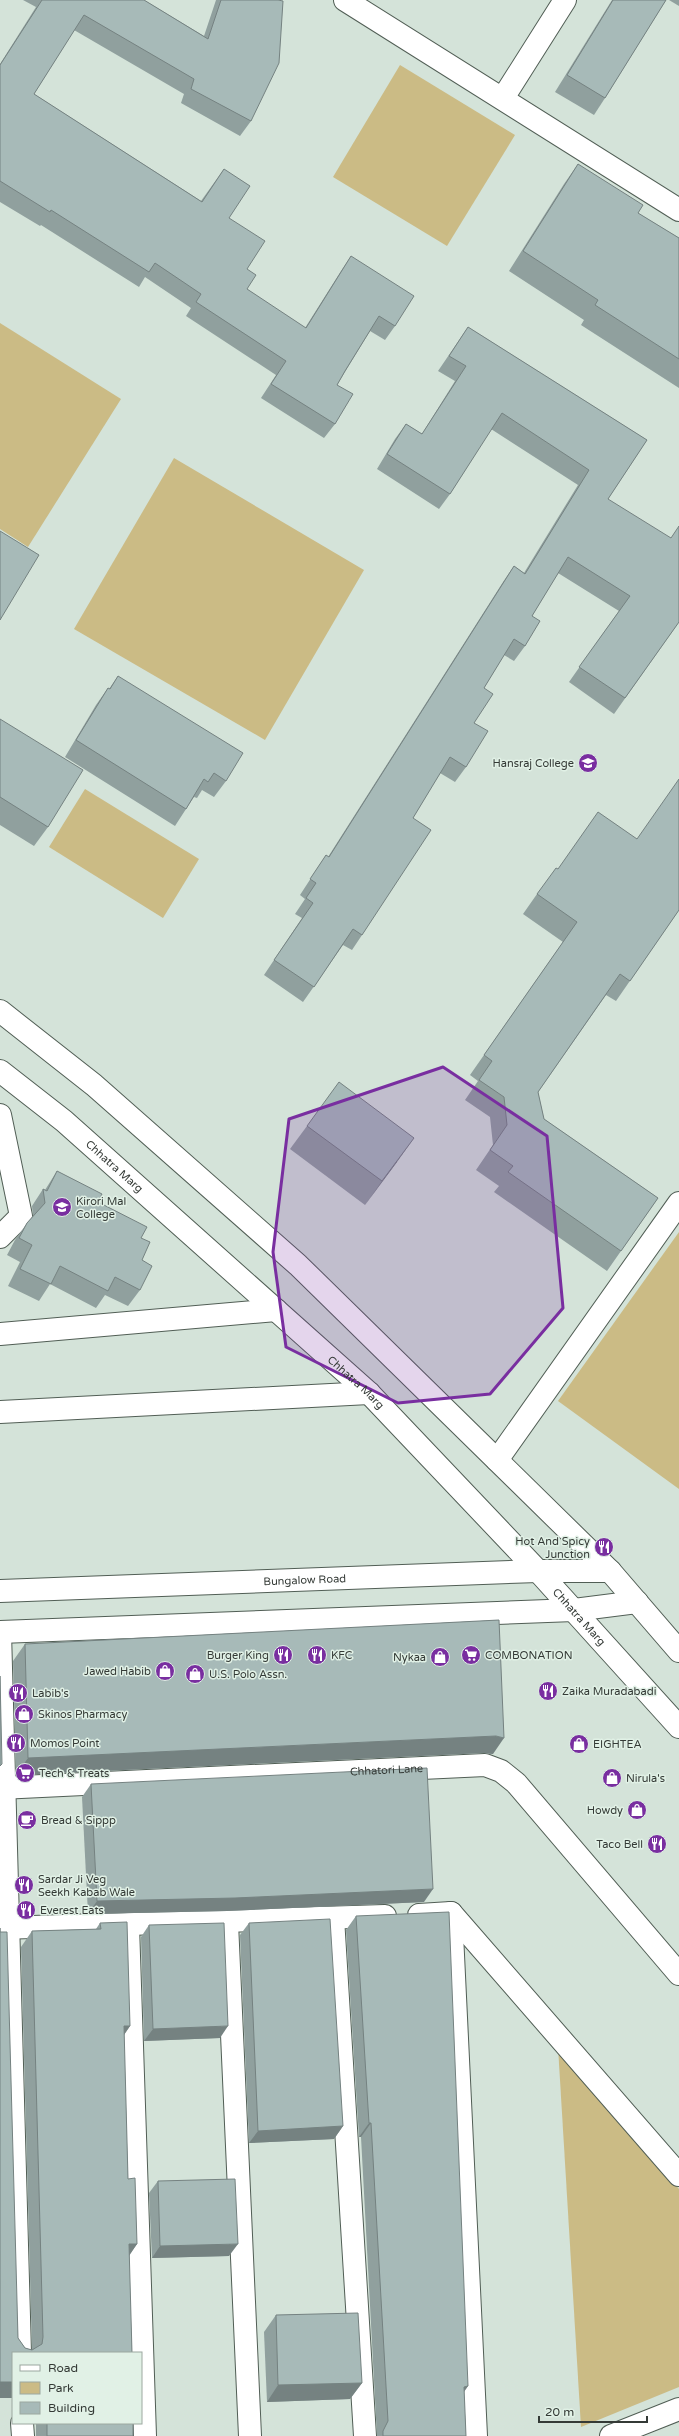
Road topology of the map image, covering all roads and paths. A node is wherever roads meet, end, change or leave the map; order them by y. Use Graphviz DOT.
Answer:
graph roads {
  1 [pos="345,0"];
  2 [pos="565,0"];
  3 [pos="503,98"];
  4 [pos="679,210"];
  5 [pos="0,1011"];
  6 [pos="0,1071"];
  7 [pos="0,1115"];
  8 [pos="679,1203"];
  9 [pos="0,1237"];
  10 [pos="276,1310"];
  11 [pos="0,1334"];
  12 [pos="369,1393"];
  13 [pos="0,1412"];
  14 [pos="497,1460"];
  15 [pos="538,1571"];
  16 [pos="610,1571"];
  17 [pos="0,1591"];
  18 [pos="637,1602"];
  19 [pos="574,1610"];
  20 [pos="0,1632"];
  21 [pos="679,1651"];
  22 [pos="679,1727"];
  23 [pos="3,1788"];
  24 [pos="451,1913"];
  25 [pos="333,1918"];
  26 [pos="227,1923"];
  27 [pos="128,1926"];
  28 [pos="4,1928"];
  29 [pos="679,1974"];
  30 [pos="679,2175"];
  31 [pos="20,2352"];
  32 [pos="141,2352"];
  33 [pos="142,2372"];
  34 [pos="679,2409"];
  35 [pos="22,2424"];
  36 [pos="22,2436"];
  37 [pos="144,2436"];
  38 [pos="250,2436"];
  39 [pos="365,2436"];
  40 [pos="476,2436"];
  41 [pos="611,2436"];
  1 -- 3 [label="street"];
  2 -- 3 [label="street"];
  3 -- 4 [label="street"];
  5 -- 14 [label="street"];
  6 -- 10 [label="street, Chhatra Marg"];
  7 -- 9 [label="street"];
  8 -- 14 [label="street"];
  10 -- 11 [label="street"];
  10 -- 12 [label="street, Chhatra Marg"];
  12 -- 13 [label="street"];
  12 -- 15 [label="street, Chhatra Marg"];
  14 -- 16 [label="street"];
  15 -- 16 [label="street, Bungalow Road"];
  15 -- 17 [label="street, Bungalow Road"];
  15 -- 19 [label="street, Chhatra Marg"];
  16 -- 18 [label="street"];
  18 -- 19 [label="street"];
  18 -- 21 [label="street"];
  19 -- 20 [label="street"];
  19 -- 22 [label="street, Chhatra Marg"];
  20 -- 23 [label="street"];
  23 -- 28 [label="street"];
  23 -- 29 [label="street, Chhatori Lane"];
  24 -- 25 [label="street"];
  24 -- 30 [label="street"];
  24 -- 40 [label="street"];
  25 -- 26 [label="street"];
  25 -- 39 [label="street"];
  26 -- 27 [label="street"];
  26 -- 38 [label="street"];
  27 -- 28 [label="street"];
  27 -- 32 [label="street"];
  28 -- 31 [label="street"];
  33 -- 37 [label="street"];
  34 -- 41 [label="street"];
  35 -- 36 [label="street"];
}
